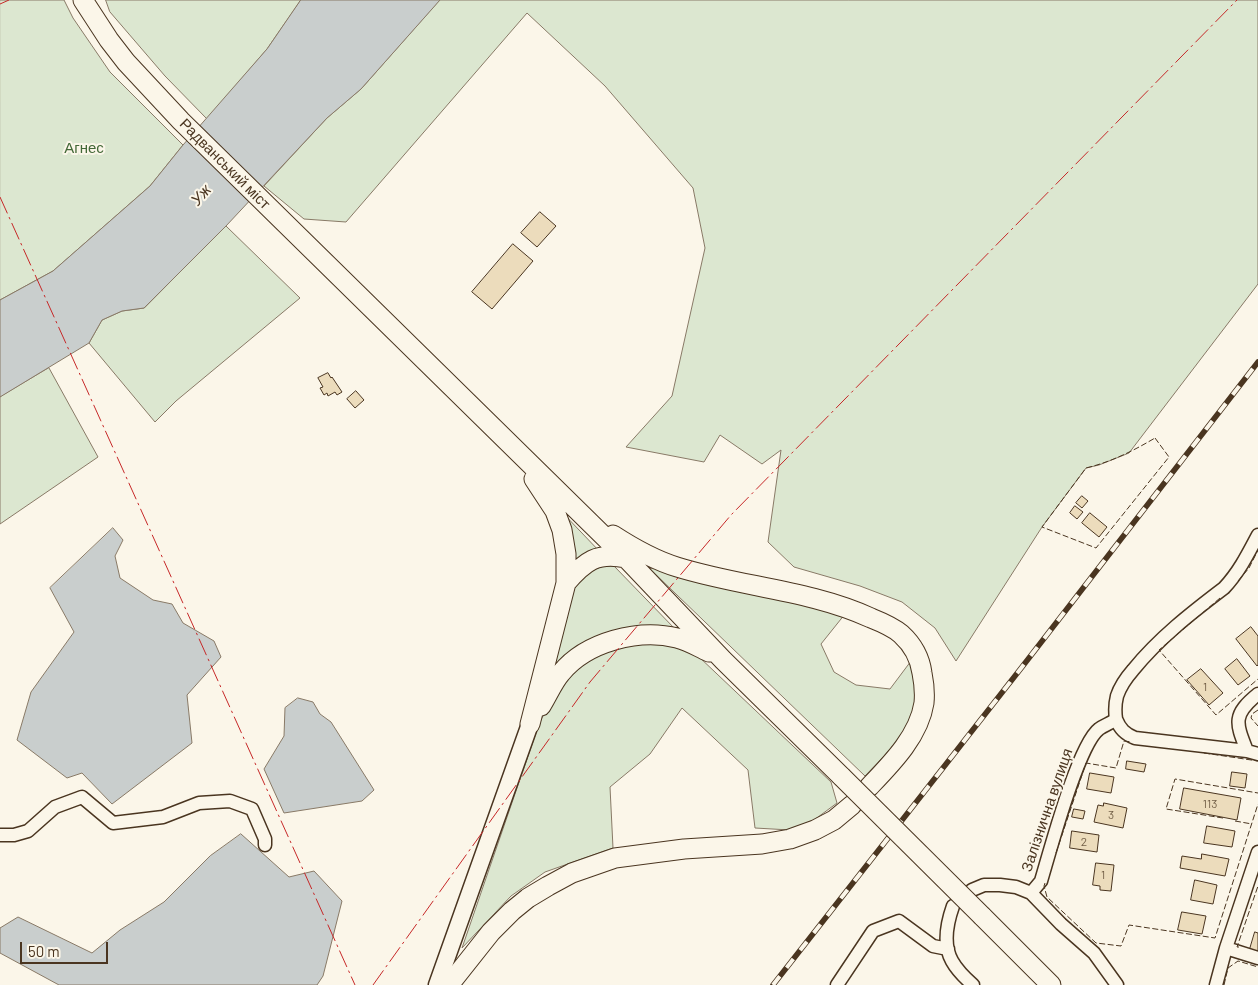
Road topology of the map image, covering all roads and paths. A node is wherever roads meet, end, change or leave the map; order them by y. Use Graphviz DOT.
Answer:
graph roads {
  1 [pos="83,0"];
  2 [pos="516,450"];
  3 [pos="586,519"];
  4 [pos="1258,534"];
  5 [pos="626,558"];
  6 [pos="566,583"];
  7 [pos="723,660"];
  8 [pos="1258,694"];
  9 [pos="1116,719"];
  10 [pos="530,724"];
  11 [pos="1252,753"];
  12 [pos="869,788"];
  13 [pos="852,806"];
  14 [pos="0,835"];
  15 [pos="266,845"];
  16 [pos="1258,852"];
  17 [pos="972,890"];
  18 [pos="1031,893"];
  19 [pos="954,906"];
  20 [pos="1226,948"];
  21 [pos="948,949"];
  22 [pos="1258,958"];
  23 [pos="437,985"];
  24 [pos="449,985"];
  25 [pos="837,985"];
  26 [pos="973,985"];
  27 [pos="1051,985"];
  28 [pos="1117,985"];
  29 [pos="1216,985"];
  1 -- 2 [label="highway, Радванський міст"];
  2 -- 3 [label="highway"];
  2 -- 6 [label="highway"];
  3 -- 5 [label="highway"];
  3 -- 12 [label="highway"];
  4 -- 9 [label="street"];
  5 -- 6 [label="highway"];
  5 -- 7 [label="highway"];
  6 -- 10 [label="highway"];
  7 -- 10 [label="highway"];
  7 -- 27 [label="highway, bridge"];
  8 -- 11 [label="street"];
  9 -- 11 [label="street"];
  9 -- 18 [label="street, Залізнична вулиця"];
  10 -- 23 [label="main road"];
  13 -- 24 [label="highway"];
  14 -- 15 [label="street"];
  16 -- 20 [label="street"];
  17 -- 18 [label="street"];
  18 -- 28 [label="street"];
  19 -- 21 [label="street"];
  20 -- 22 [label="street"];
  20 -- 29 [label="street"];
  21 -- 25 [label="street"];
  21 -- 26 [label="street"];
}
